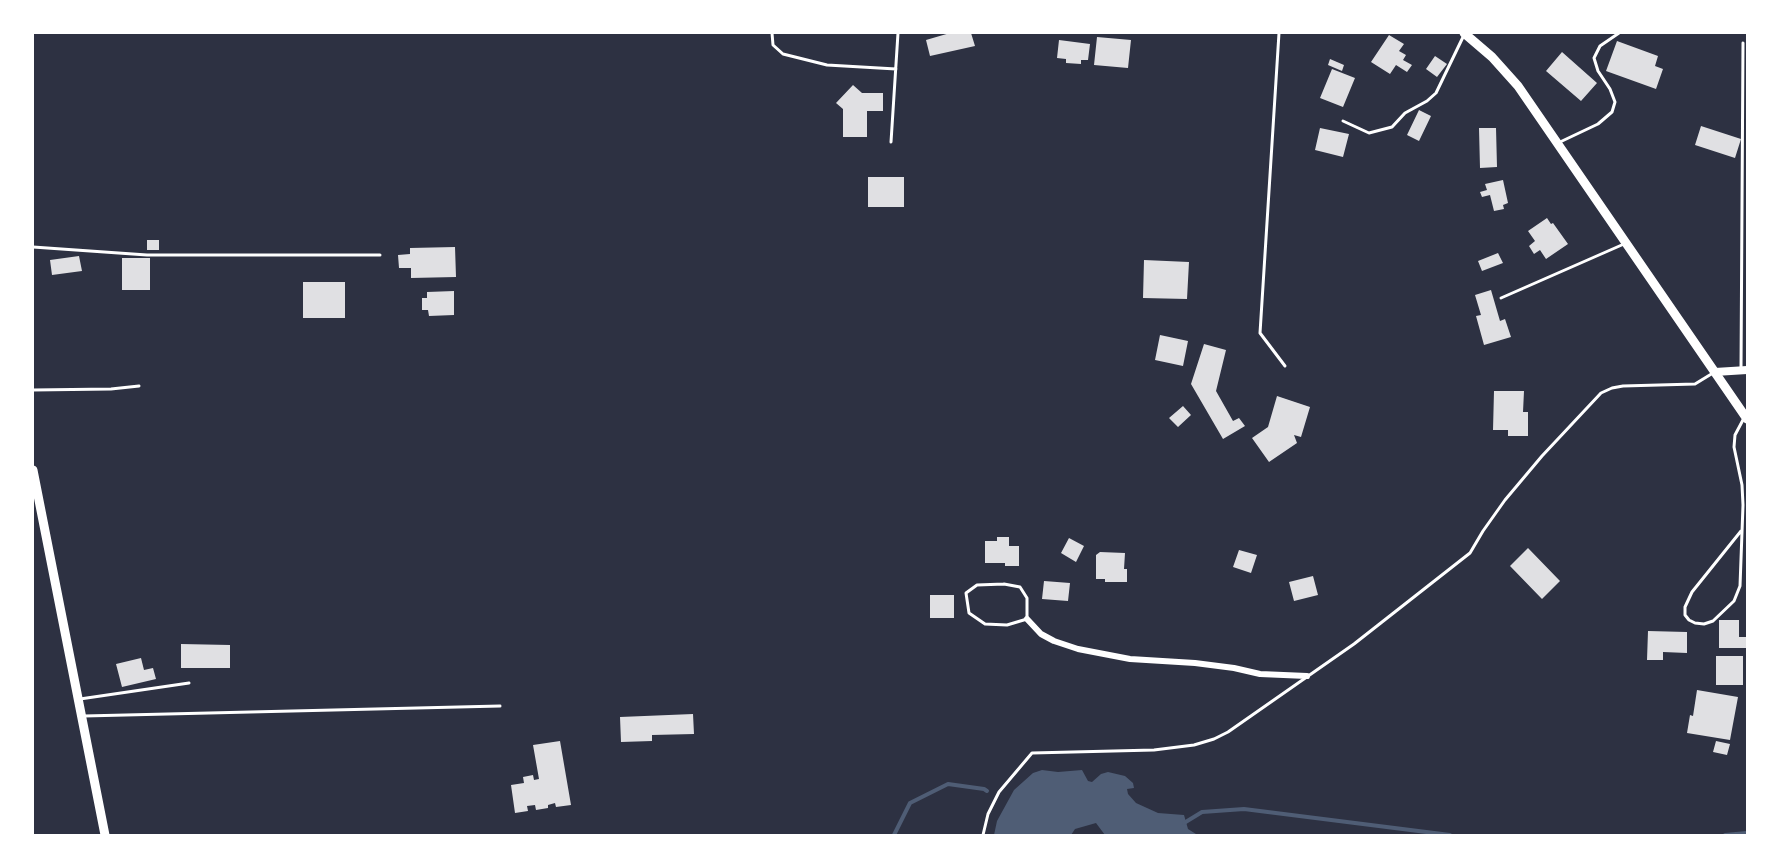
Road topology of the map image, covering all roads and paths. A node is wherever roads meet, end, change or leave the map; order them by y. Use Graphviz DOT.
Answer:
graph roads {
  1 [pos="772,33"];
  2 [pos="898,33"];
  3 [pos="1279,33"];
  4 [pos="1465,33"];
  5 [pos="1619,33"];
  6 [pos="1743,42"];
  7 [pos="896,69"];
  8 [pos="1343,121"];
  9 [pos="891,142"];
  10 [pos="1558,143"];
  11 [pos="1626,243"];
  12 [pos="33,247"];
  13 [pos="380,255"];
  14 [pos="1501,298"];
  15 [pos="1286,366"];
  16 [pos="1744,370"];
  17 [pos="1715,372"];
  18 [pos="139,386"];
  19 [pos="33,390"];
  20 [pos="1746,418"];
  21 [pos="33,470"];
  22 [pos="1741,531"];
  23 [pos="1027,619"];
  24 [pos="1307,676"];
  25 [pos="189,683"];
  26 [pos="79,699"];
  27 [pos="500,706"];
  28 [pos="82,716"];
  29 [pos="105,835"];
  30 [pos="983,835"];
  1 -- 7 [label="lane"];
  2 -- 7 [label="lane"];
  3 -- 15 [label="lane"];
  4 -- 8 [label="lane"];
  4 -- 10 [label="main road"];
  5 -- 10 [label="lane"];
  6 -- 16 [label="lane"];
  7 -- 9 [label="lane"];
  10 -- 11 [label="main road"];
  11 -- 14 [label="lane"];
  11 -- 17 [label="main road"];
  12 -- 13 [label="lane"];
  16 -- 17 [label="street"];
  17 -- 20 [label="main road"];
  17 -- 24 [label="lane"];
  18 -- 19 [label="lane"];
  20 -- 22 [label="lane"];
  21 -- 26 [label="main road"];
  22 -- 22 [label="lane"];
  23 -- 23 [label="lane"];
  23 -- 24 [label="street"];
  24 -- 30 [label="lane"];
  25 -- 26 [label="lane"];
  26 -- 28 [label="main road"];
  27 -- 28 [label="lane"];
  28 -- 29 [label="main road"];
}
